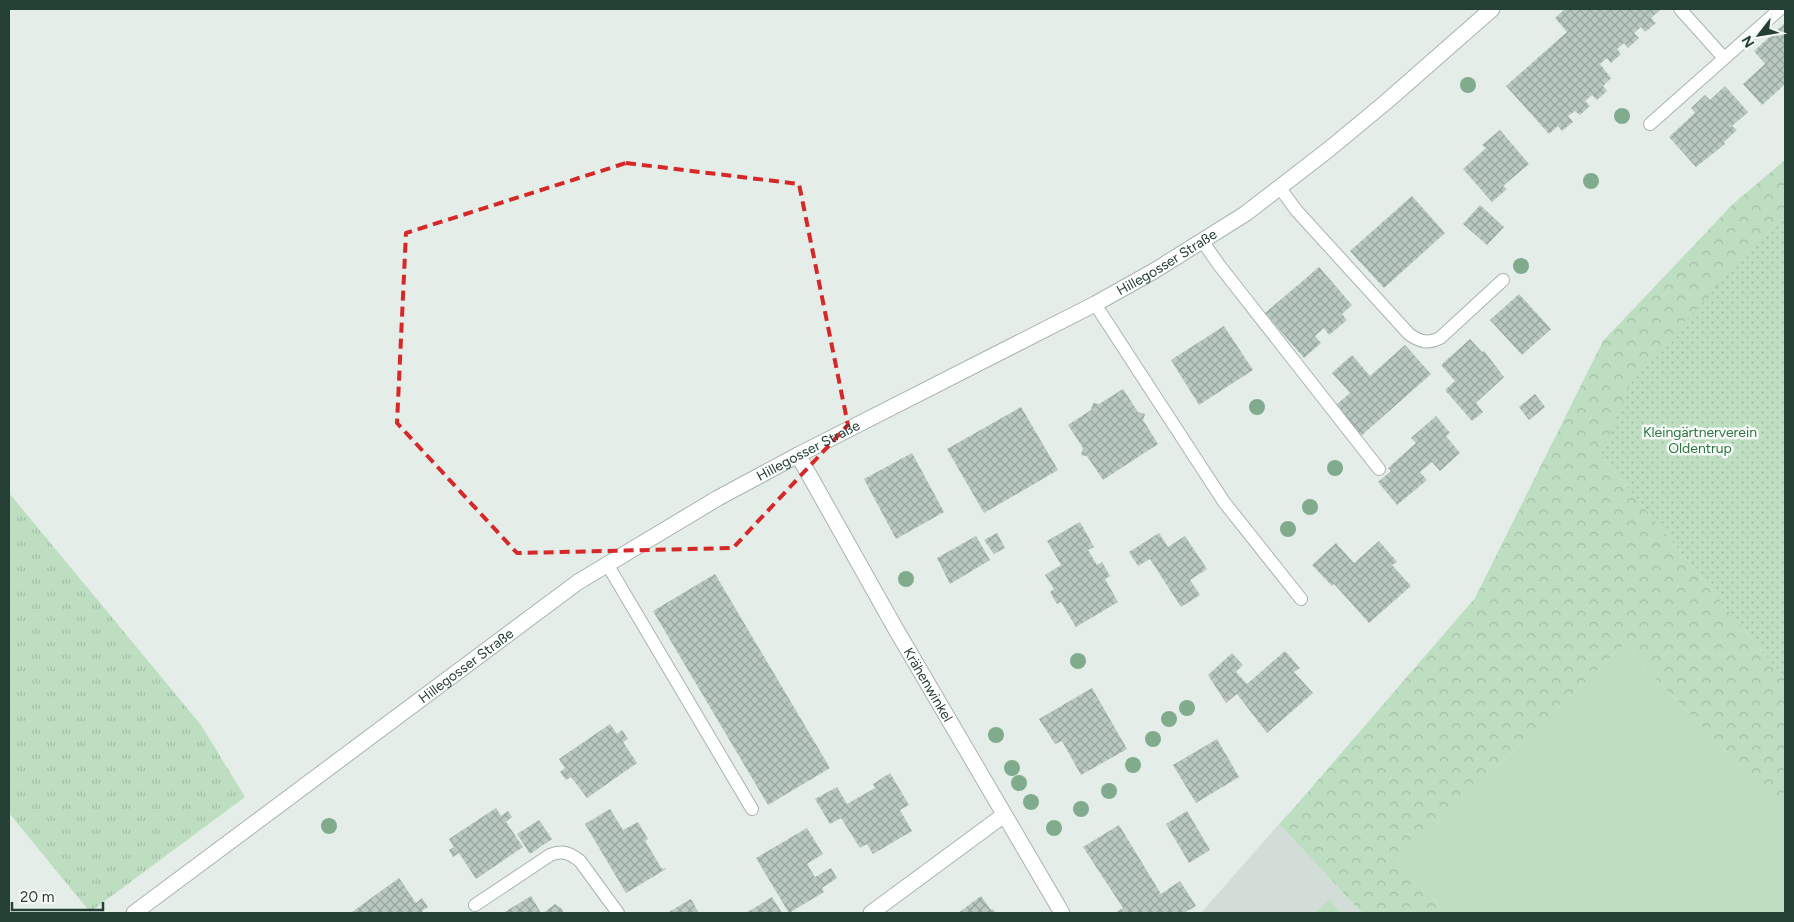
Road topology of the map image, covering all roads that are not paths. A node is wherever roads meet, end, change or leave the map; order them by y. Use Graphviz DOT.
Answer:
graph roads {
  1 [pos="1492,9"];
  2 [pos="1680,9"];
  3 [pos="1780,9"];
  4 [pos="1724,58"];
  5 [pos="1650,124"];
  6 [pos="1280,188"];
  7 [pos="1203,242"];
  8 [pos="1503,280"];
  9 [pos="1095,304"];
  10 [pos="798,455"];
  11 [pos="1379,469"];
  12 [pos="607,564"];
  13 [pos="1301,599"];
  14 [pos="752,809"];
  15 [pos="1004,815"];
  16 [pos="476,905"];
  17 [pos="134,913"];
  18 [pos="618,913"];
  19 [pos="871,913"];
  20 [pos="1062,913"];
  1 -- 6 [label="street, Hillegosser Straße"];
  2 -- 4 [label="lane"];
  3 -- 4 [label="lane"];
  4 -- 5 [label="lane"];
  6 -- 7 [label="street, Hillegosser Straße"];
  6 -- 8 [label="lane"];
  7 -- 9 [label="street, Hillegosser Straße"];
  7 -- 11 [label="lane"];
  9 -- 10 [label="street, Hillegosser Straße"];
  9 -- 13 [label="lane"];
  10 -- 12 [label="street, Hillegosser Straße"];
  10 -- 15 [label="street, Krähenwinkel"];
  12 -- 14 [label="lane"];
  12 -- 17 [label="street, Hillegosser Straße"];
  15 -- 19 [label="street"];
  15 -- 20 [label="street, Krähenwinkel"];
  16 -- 18 [label="lane"];
}
